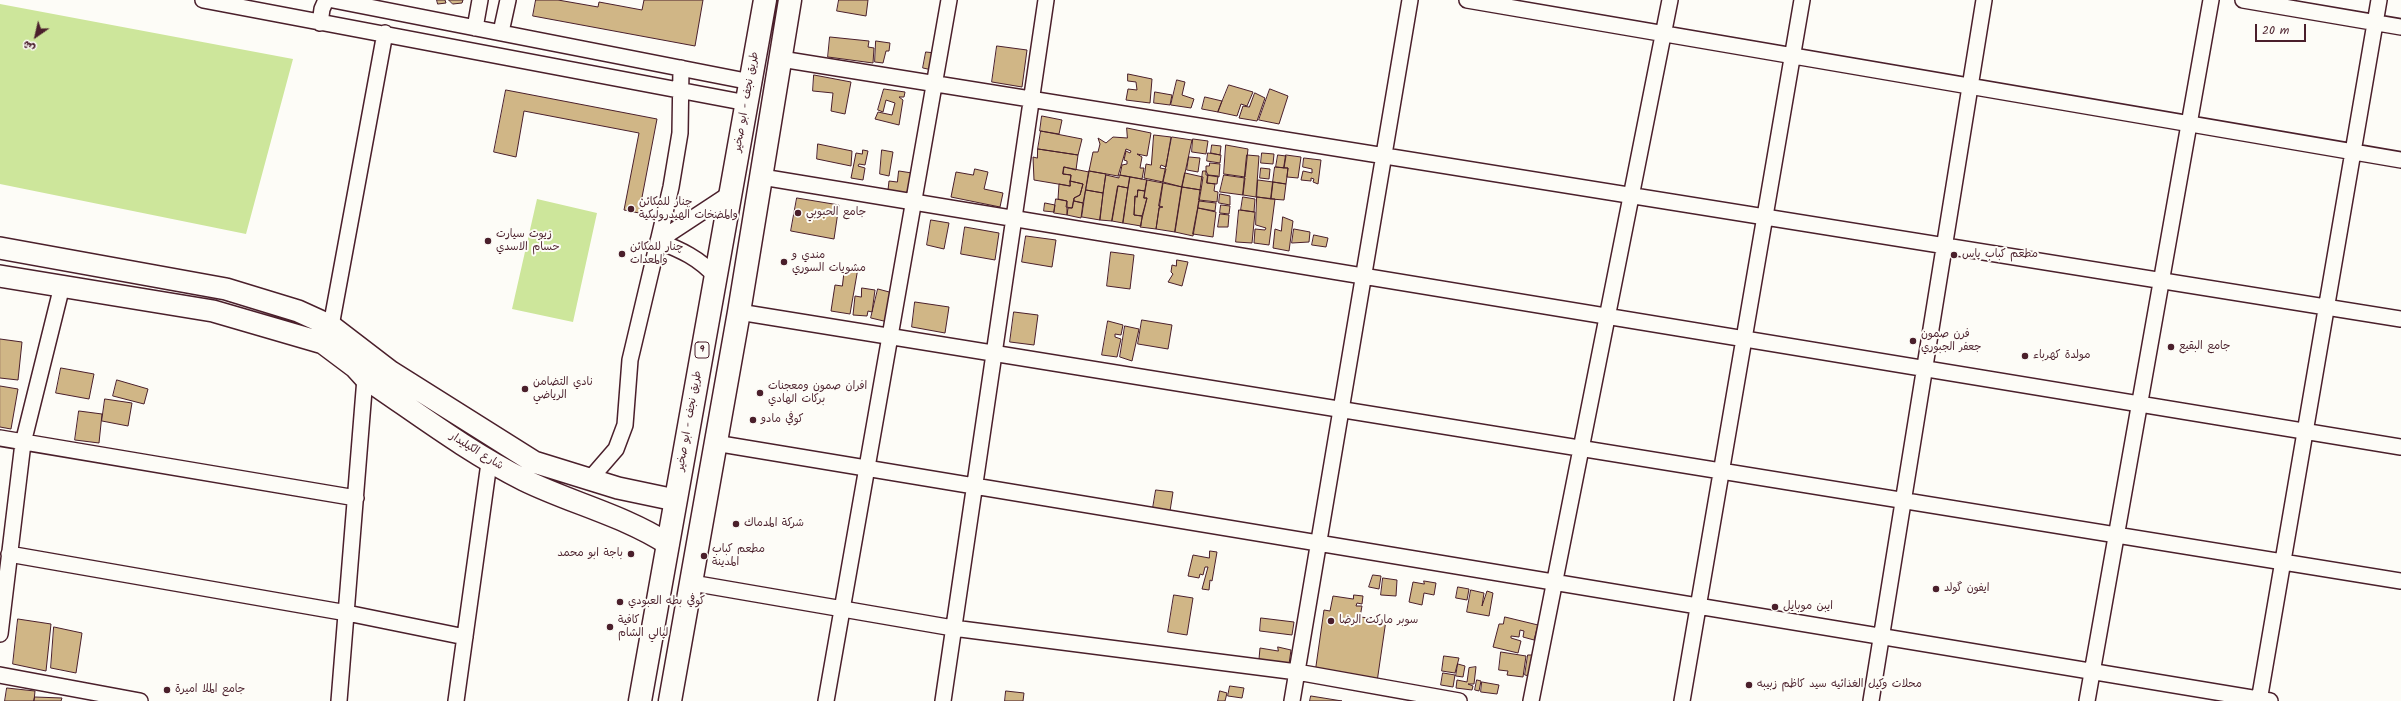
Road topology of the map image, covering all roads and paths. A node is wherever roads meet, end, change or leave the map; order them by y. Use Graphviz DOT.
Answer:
graph roads {
  1 [pos="202,0"];
  2 [pos="326,0"];
  3 [pos="333,0"];
  4 [pos="480,0"];
  5 [pos="508,0"];
  6 [pos="765,0"];
  7 [pos="790,0"];
  8 [pos="949,0"];
  9 [pos="1046,0"];
  10 [pos="1410,0"];
  11 [pos="1467,0"];
  12 [pos="1670,0"];
  13 [pos="1802,0"];
  14 [pos="1984,0"];
  15 [pos="2211,0"];
  16 [pos="2243,0"];
  17 [pos="2379,0"];
  18 [pos="320,23"];
  19 [pos="2375,23"];
  20 [pos="2401,27"];
  21 [pos="474,28"];
  22 [pos="501,32"];
  23 [pos="385,34"];
  24 [pos="1663,34"];
  25 [pos="1793,56"];
  26 [pos="781,59"];
  27 [pos="681,68"];
  28 [pos="752,82"];
  29 [pos="934,84"];
  30 [pos="1970,86"];
  31 [pos="680,90"];
  32 [pos="1032,99"];
  33 [pos="747,103"];
  34 [pos="2189,124"];
  35 [pos="2353,152"];
  36 [pos="1384,156"];
  37 [pos="2401,160"];
  38 [pos="762,177"];
  39 [pos="731,193"];
  40 [pos="1631,195"];
  41 [pos="914,202"];
  42 [pos="1765,217"];
  43 [pos="1014,218"];
  44 [pos="658,242"];
  45 [pos="1944,245"];
  46 [pos="0,248"];
  47 [pos="0,276"];
  48 [pos="1363,276"];
  49 [pos="716,278"];
  50 [pos="2161,280"];
  51 [pos="62,286"];
  52 [pos="2326,307"];
  53 [pos="739,312"];
  54 [pos="1607,316"];
  55 [pos="2401,319"];
  56 [pos="327,334"];
  57 [pos="890,337"];
  58 [pos="1744,339"];
  59 [pos="994,354"];
  60 [pos="1924,369"];
  61 [pos="365,378"];
  62 [pos="2140,404"];
  63 [pos="1341,410"];
  64 [pos="2305,432"];
  65 [pos="0,438"];
  66 [pos="715,443"];
  67 [pos="23,444"];
  68 [pos="2401,447"];
  69 [pos="1581,449"];
  70 [pos="489,463"];
  71 [pos="867,468"];
  72 [pos="1722,471"];
  73 [pos="590,478"];
  74 [pos="974,486"];
  75 [pos="356,498"];
  76 [pos="676,500"];
  77 [pos="1903,501"];
  78 [pos="2116,535"];
  79 [pos="1319,543"];
  80 [pos="668,544"];
  81 [pos="10,554"];
  82 [pos="2282,562"];
  83 [pos="1554,582"];
  84 [pos="2401,582"];
  85 [pos="692,583"];
  86 [pos="1699,606"];
  87 [pos="842,610"];
  88 [pos="347,613"];
  89 [pos="953,628"];
  90 [pos="0,634"];
  91 [pos="1882,636"];
  92 [pos="465,638"];
  93 [pos="2092,671"];
  94 [pos="1297,672"];
  95 [pos="0,675"];
  96 [pos="2263,700"];
  97 [pos="140,701"];
  98 [pos="339,701"];
  99 [pos="456,701"];
  100 [pos="640,701"];
  101 [pos="670,701"];
  102 [pos="826,701"];
  103 [pos="942,701"];
  104 [pos="1292,701"];
  105 [pos="1458,701"];
  106 [pos="1530,701"];
  107 [pos="1682,701"];
  108 [pos="1871,701"];
  109 [pos="2087,701"];
  1 -- 18 [label="street"];
  2 -- 18 [label="street"];
  3 -- 21 [label="street"];
  4 -- 21 [label="street"];
  5 -- 22 [label="street"];
  6 -- 28 [label="highway, طريق نجف - ابو صخير / 9"];
  7 -- 26 [label="highway"];
  8 -- 29 [label="street"];
  9 -- 32 [label="street"];
  10 -- 36 [label="street"];
  11 -- 24 [label="street"];
  12 -- 24 [label="street"];
  13 -- 25 [label="street"];
  14 -- 30 [label="street"];
  15 -- 34 [label="street"];
  16 -- 19 [label="street"];
  17 -- 19 [label="street"];
  18 -- 23 [label="street"];
  19 -- 20 [label="street"];
  19 -- 35 [label="street"];
  21 -- 22 [label="street"];
  22 -- 27 [label="street"];
  23 -- 31 [label="street"];
  23 -- 56 [label="street"];
  24 -- 25 [label="street"];
  24 -- 40 [label="street"];
  25 -- 30 [label="street"];
  25 -- 42 [label="street"];
  26 -- 29 [label="street"];
  26 -- 38 [label="highway"];
  27 -- 28 [label="street"];
  27 -- 31 [label="street"];
  28 -- 33 [label="highway, طريق نجف - ابو صخير / 9"];
  29 -- 32 [label="street"];
  29 -- 41 [label="street"];
  30 -- 34 [label="street"];
  30 -- 45 [label="street"];
  31 -- 33 [label="street"];
  31 -- 44 [label="street"];
  32 -- 36 [label="street"];
  32 -- 43 [label="street"];
  33 -- 39 [label="highway, طريق نجف - ابو صخير / 9"];
  34 -- 35 [label="street"];
  34 -- 50 [label="street"];
  35 -- 37 [label="street"];
  35 -- 52 [label="street"];
  36 -- 40 [label="street"];
  36 -- 48 [label="street"];
  38 -- 41 [label="street"];
  38 -- 53 [label="highway"];
  39 -- 44 [label="street"];
  39 -- 49 [label="highway, طريق نجف - ابو صخير / 9"];
  40 -- 42 [label="street"];
  40 -- 54 [label="street"];
  41 -- 43 [label="street"];
  41 -- 57 [label="street"];
  42 -- 45 [label="street"];
  42 -- 58 [label="street"];
  43 -- 48 [label="street"];
  43 -- 59 [label="street"];
  44 -- 49 [label="street"];
  44 -- 73 [label="street"];
  45 -- 50 [label="street"];
  45 -- 60 [label="street"];
  46 -- 56 [label="main road"];
  47 -- 51 [label="main road"];
  48 -- 54 [label="street"];
  48 -- 63 [label="street"];
  49 -- 76 [label="highway, طريق نجف - ابو صخير / 9"];
  50 -- 52 [label="street"];
  50 -- 62 [label="street"];
  51 -- 56 [label="main road"];
  51 -- 67 [label="street"];
  52 -- 55 [label="street"];
  52 -- 64 [label="street"];
  53 -- 57 [label="street"];
  53 -- 66 [label="highway"];
  54 -- 58 [label="street"];
  54 -- 69 [label="street"];
  56 -- 61 [label="main road, شارع الكيليدار"];
  56 -- 73 [label="main road, شارع الكيليدار"];
  57 -- 59 [label="street"];
  57 -- 71 [label="street"];
  58 -- 60 [label="street"];
  58 -- 72 [label="street"];
  59 -- 63 [label="street"];
  59 -- 74 [label="street"];
  60 -- 62 [label="street"];
  60 -- 77 [label="street"];
  61 -- 70 [label="main road, شارع الكيليدار"];
  61 -- 75 [label="street"];
  62 -- 64 [label="street"];
  62 -- 78 [label="street"];
  63 -- 69 [label="street"];
  63 -- 79 [label="street"];
  64 -- 68 [label="street"];
  64 -- 82 [label="street"];
  65 -- 67 [label="street"];
  66 -- 71 [label="street"];
  66 -- 85 [label="highway"];
  67 -- 75 [label="street"];
  67 -- 81 [label="street"];
  69 -- 72 [label="street"];
  69 -- 83 [label="street"];
  70 -- 80 [label="main road, شارع الكيليدار"];
  70 -- 92 [label="street"];
  71 -- 74 [label="street"];
  71 -- 87 [label="street"];
  72 -- 77 [label="street"];
  72 -- 86 [label="street"];
  73 -- 76 [label="main road, شارع الكيليدار"];
  74 -- 79 [label="street"];
  74 -- 89 [label="street"];
  75 -- 88 [label="street"];
  76 -- 80 [label="highway, طريق نجف - ابو صخير / 9"];
  77 -- 78 [label="street"];
  77 -- 91 [label="street"];
  78 -- 82 [label="street"];
  78 -- 93 [label="street"];
  79 -- 83 [label="street"];
  79 -- 94 [label="street"];
  80 -- 100 [label="highway, طريق نجف - ابو صخير / 9"];
  81 -- 88 [label="street"];
  81 -- 90 [label="street"];
  82 -- 84 [label="street"];
  82 -- 96 [label="street"];
  83 -- 86 [label="street"];
  83 -- 106 [label="street"];
  85 -- 87 [label="street"];
  85 -- 101 [label="highway"];
  86 -- 91 [label="street"];
  86 -- 107 [label="street"];
  87 -- 89 [label="street"];
  87 -- 102 [label="street"];
  88 -- 92 [label="street"];
  88 -- 98 [label="street"];
  89 -- 94 [label="street"];
  89 -- 103 [label="street"];
  91 -- 93 [label="street"];
  91 -- 108 [label="street"];
  92 -- 99 [label="street"];
  93 -- 96 [label="street"];
  93 -- 109 [label="street"];
  94 -- 104 [label="street"];
  94 -- 105 [label="street"];
  95 -- 97 [label="street"];
}
